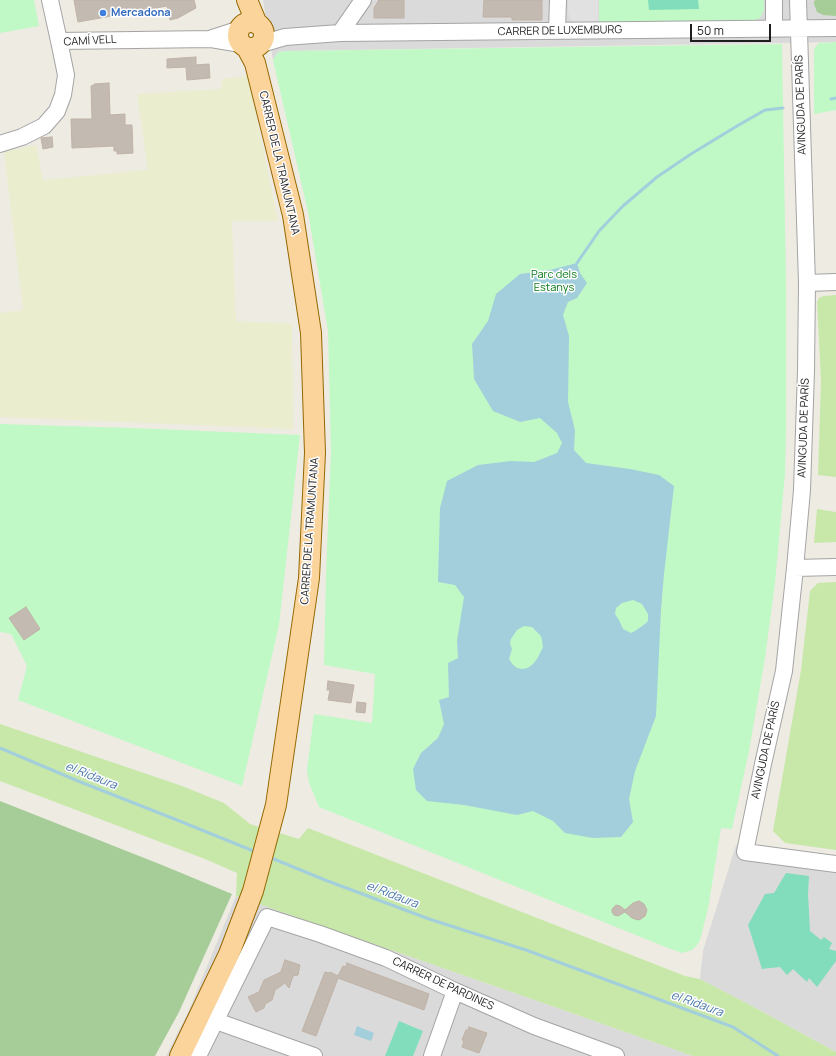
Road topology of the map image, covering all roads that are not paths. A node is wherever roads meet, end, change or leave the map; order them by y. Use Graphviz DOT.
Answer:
graph roads {
  1 [pos="50,0"];
  2 [pos="246,0"];
  3 [pos="363,0"];
  4 [pos="558,0"];
  5 [pos="774,0"];
  6 [pos="798,0"];
  7 [pos="774,28"];
  8 [pos="799,28"];
  9 [pos="836,28"];
  10 [pos="557,30"];
  11 [pos="340,33"];
  12 [pos="252,40"];
  13 [pos="59,41"];
  14 [pos="0,144"];
  15 [pos="836,282"];
  16 [pos="807,283"];
  17 [pos="836,567"];
  18 [pos="795,568"];
  19 [pos="836,864"];
  20 [pos="456,991"];
  21 [pos="216,1021"];
  22 [pos="180,1056"];
  23 [pos="198,1056"];
  24 [pos="314,1056"];
  25 [pos="432,1056"];
  26 [pos="616,1056"];
  1 -- 13 [label="street"];
  2 -- 12 [label="main road, CARRER DE LA TRAMUNTANA"];
  3 -- 11 [label="street"];
  4 -- 10 [label="street"];
  5 -- 7 [label="street"];
  6 -- 8 [label="street, AVINGUDA DE PARÍS"];
  7 -- 8 [label="street, CARRER DE LUXEMBURG"];
  7 -- 10 [label="street, CARRER DE LUXEMBURG"];
  8 -- 9 [label="street, CARRER DE LUXEMBURG"];
  8 -- 16 [label="street, AVINGUDA DE PARÍS"];
  10 -- 11 [label="street, CARRER DE LUXEMBURG"];
  11 -- 12 [label="street, CARRER DE LUXEMBURG"];
  12 -- 13 [label="street, CAMÍ VELL"];
  12 -- 22 [label="main road, CARRER DE LA TRAMUNTANA"];
  13 -- 14 [label="street, CAMÍ VELL"];
  15 -- 16 [label="street"];
  16 -- 18 [label="street, AVINGUDA DE PARÍS"];
  17 -- 18 [label="street"];
  18 -- 19 [label="street, AVINGUDA DE PARÍS"];
  20 -- 21 [label="street, CARRER DE PARDINES"];
  20 -- 25 [label="street"];
  20 -- 26 [label="street, CARRER DE PARDINES"];
  21 -- 23 [label="street"];
  21 -- 24 [label="street"];
}
